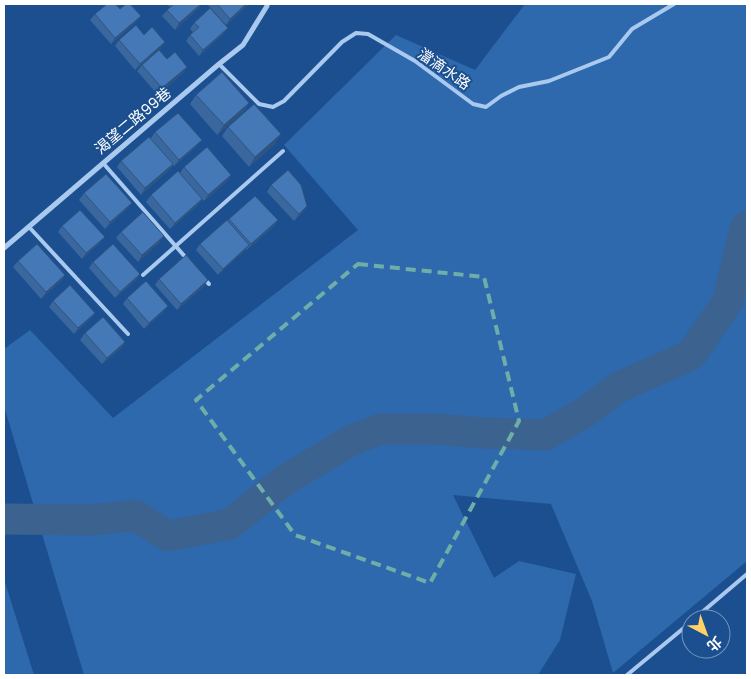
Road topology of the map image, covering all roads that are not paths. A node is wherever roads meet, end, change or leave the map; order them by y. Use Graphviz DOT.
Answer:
graph roads {
  1 [pos="267,4"];
  2 [pos="674,4"];
  3 [pos="219,64"];
  4 [pos="284,151"];
  5 [pos="103,163"];
  6 [pos="29,227"];
  7 [pos="176,247"];
  8 [pos="4,248"];
  9 [pos="189,262"];
  10 [pos="143,275"];
  11 [pos="202,276"];
  12 [pos="209,284"];
  13 [pos="128,334"];
  14 [pos="747,574"];
  15 [pos="706,609"];
  16 [pos="681,630"];
  17 [pos="627,675"];
  1 -- 3 [label="street, 渴望二路99巷"];
  2 -- 3 [label="lane, 澢滴水路"];
  3 -- 5 [label="street, 渴望二路99巷"];
  4 -- 7 [label="lane"];
  5 -- 6 [label="street, 渴望二路99巷"];
  5 -- 7 [label="lane"];
  6 -- 8 [label="street, 渴望二路99巷"];
  6 -- 13 [label="lane"];
  7 -- 9 [label="lane"];
  7 -- 10 [label="lane"];
  11 -- 12 [label="lane"];
  14 -- 15 [label="lane"];
  16 -- 17 [label="lane"];
}
